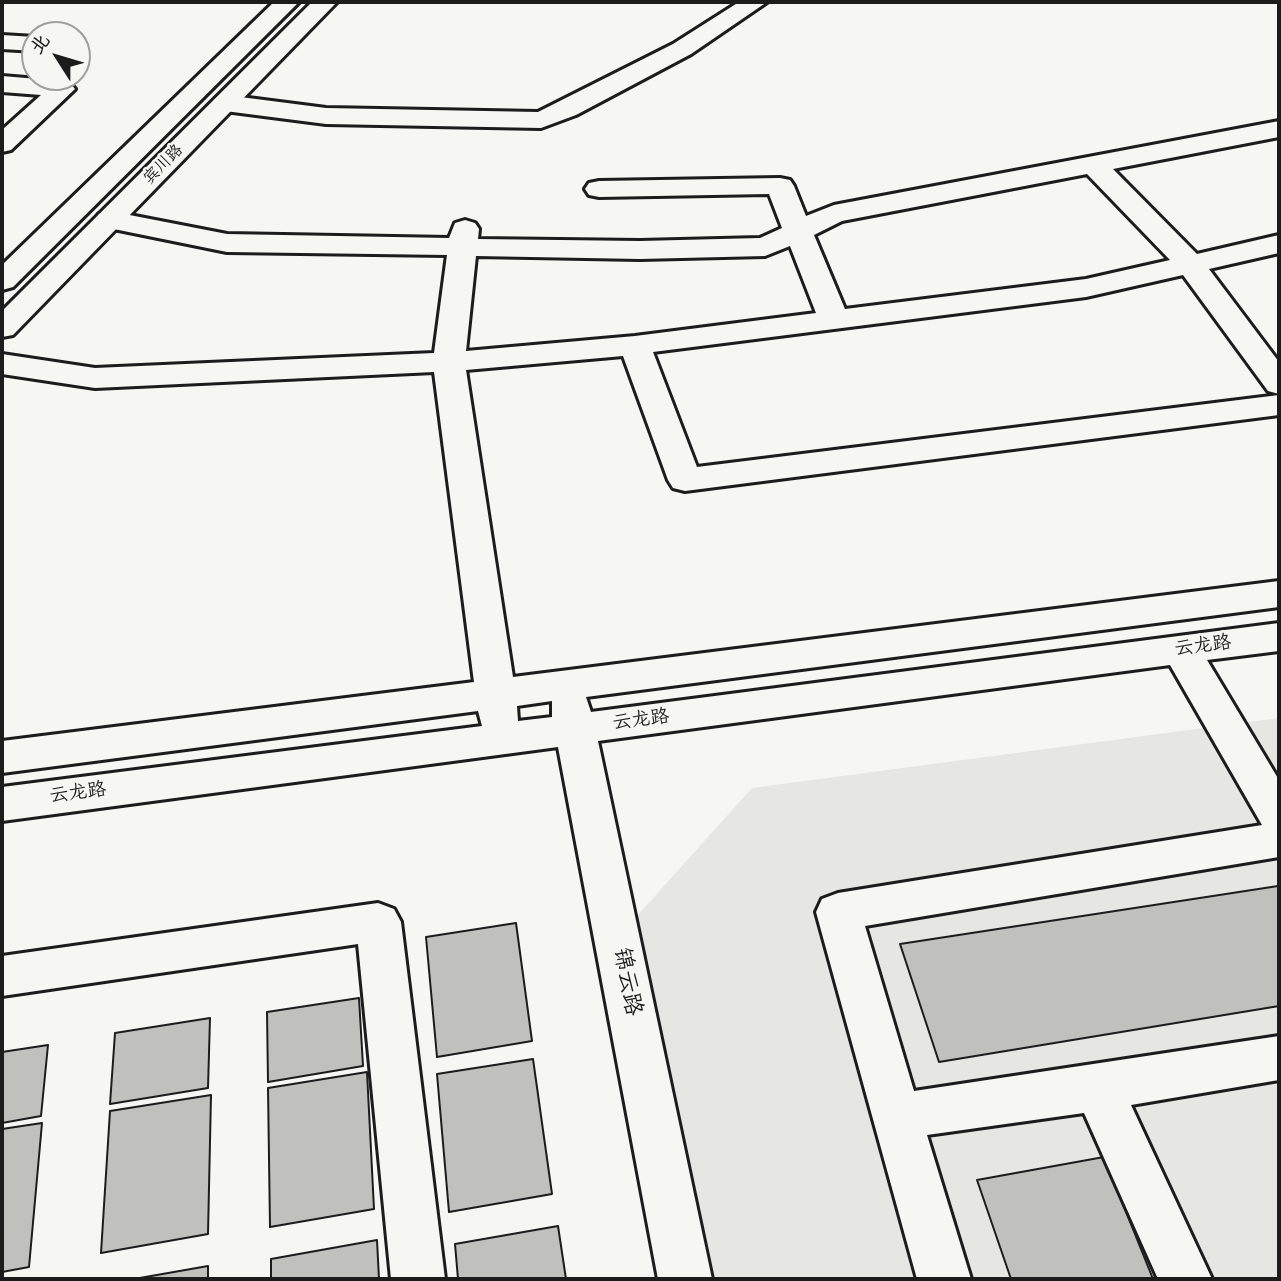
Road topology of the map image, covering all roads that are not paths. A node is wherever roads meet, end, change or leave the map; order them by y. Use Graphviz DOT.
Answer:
graph roads {
  1 [pos="287,2"];
  2 [pos="326,2"];
  3 [pos="755,2"];
  4 [pos="2,42"];
  5 [pos="21,43"];
  6 [pos="2,84"];
  7 [pos="225,103"];
  8 [pos="1279,129"];
  9 [pos="2,144"];
  10 [pos="1094,165"];
  11 [pos="599,189"];
  12 [pos="109,220"];
  13 [pos="800,230"];
  14 [pos="464,237"];
  15 [pos="1279,244"];
  16 [pos="1191,265"];
  17 [pos="2,281"];
  18 [pos="834,320"];
  19 [pos="2,328"];
  20 [pos="635,345"];
  21 [pos="449,362"];
  22 [pos="2,364"];
  23 [pos="1279,384"];
  24 [pos="1279,405"];
  25 [pos="1279,594"];
  26 [pos="1279,637"];
  27 [pos="1181,650"];
  28 [pos="566,685"];
  29 [pos="496,694"];
  30 [pos="575,729"];
  31 [pos="502,739"];
  32 [pos="2,757"];
  33 [pos="2,804"];
  34 [pos="1279,817"];
  35 [pos="1279,841"];
  36 [pos="2,976"];
  37 [pos="1279,1058"];
  38 [pos="1098,1088"];
  39 [pos="897,1116"];
  40 [pos="418,1279"];
  41 [pos="685,1279"];
  42 [pos="944,1279"];
  43 [pos="1185,1279"];
  1 -- 17 [label="street, 宾川路"];
  2 -- 7 [label="street, 宾川路"];
  3 -- 7 [label="street"];
  4 -- 5 [label="street"];
  6 -- 9 [label="street"];
  7 -- 12 [label="street, 宾川路"];
  8 -- 10 [label="street"];
  10 -- 13 [label="street"];
  10 -- 16 [label="street"];
  11 -- 13 [label="street"];
  12 -- 14 [label="street"];
  12 -- 19 [label="street, 宾川路"];
  13 -- 14 [label="street"];
  13 -- 18 [label="street"];
  14 -- 21 [label="street"];
  15 -- 16 [label="street"];
  16 -- 18 [label="street"];
  16 -- 23 [label="street"];
  18 -- 20 [label="street"];
  20 -- 21 [label="street"];
  20 -- 24 [label="street"];
  21 -- 22 [label="street"];
  21 -- 29 [label="street"];
  25 -- 28 [label="street"];
  26 -- 27 [label="street, 云龙路"];
  27 -- 30 [label="street, 云龙路"];
  27 -- 34 [label="street"];
  28 -- 29 [label="street"];
  28 -- 30 [label="street, 锦云路"];
  29 -- 31 [label="street"];
  29 -- 32 [label="street"];
  30 -- 31 [label="street, 云龙路"];
  30 -- 41 [label="street, 锦云路"];
  31 -- 33 [label="street, 云龙路"];
  35 -- 39 [label="street"];
  36 -- 40 [label="street"];
  37 -- 38 [label="street"];
  38 -- 39 [label="street"];
  38 -- 43 [label="street"];
  39 -- 42 [label="street"];
}
